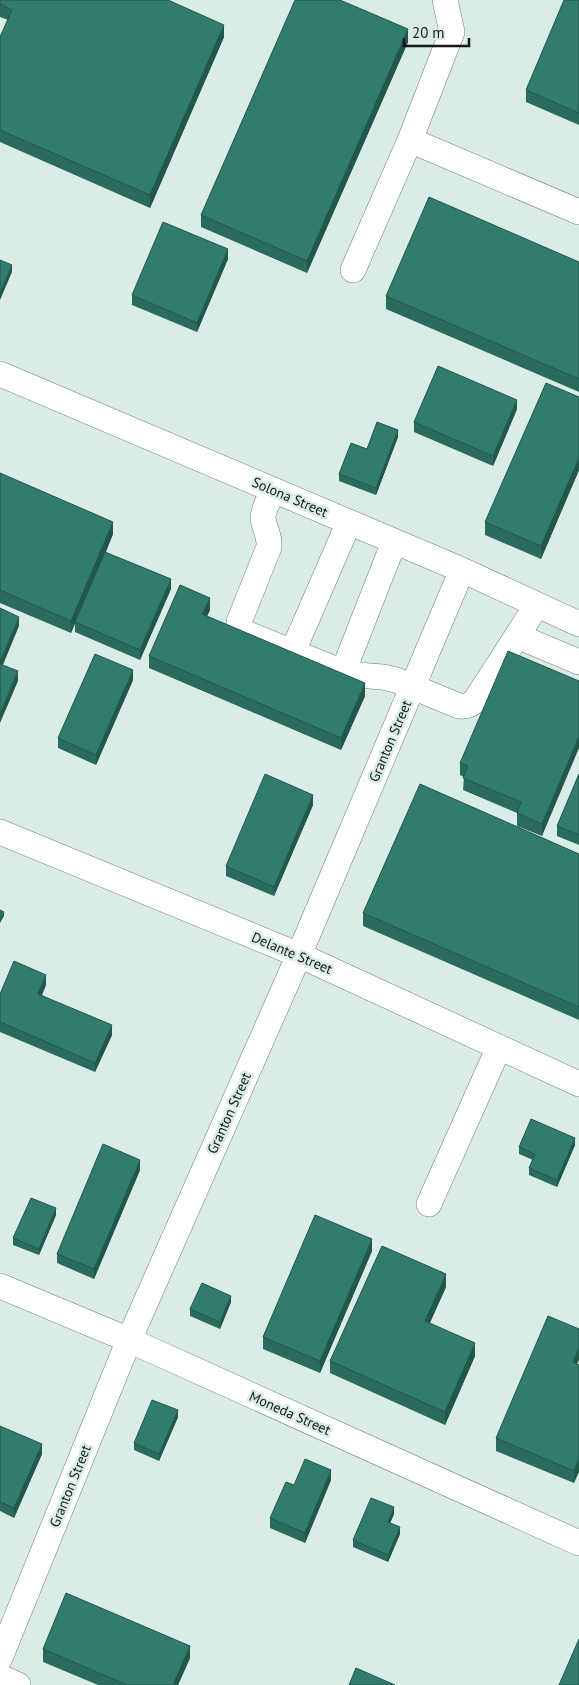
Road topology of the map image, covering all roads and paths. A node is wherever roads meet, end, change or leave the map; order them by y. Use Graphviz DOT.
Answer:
graph roads {
  1 [pos="445,0"];
  2 [pos="410,140"];
  3 [pos="579,212"];
  4 [pos="353,270"];
  5 [pos="0,374"];
  6 [pos="273,490"];
  7 [pos="349,522"];
  8 [pos="394,542"];
  9 [pos="462,570"];
  10 [pos="537,605"];
  11 [pos="579,624"];
  12 [pos="517,636"];
  13 [pos="293,652"];
  14 [pos="579,662"];
  15 [pos="343,672"];
  16 [pos="412,688"];
  17 [pos="0,832"];
  18 [pos="299,955"];
  19 [pos="499,1047"];
  20 [pos="579,1084"];
  21 [pos="429,1204"];
  22 [pos="0,1286"];
  23 [pos="129,1340"];
  24 [pos="579,1543"];
  25 [pos="0,1658"];
  26 [pos="0,1677"];
  27 [pos="18,1685"];
  1 -- 2 [label="street"];
  2 -- 3 [label="street"];
  2 -- 4 [label="street"];
  5 -- 6 [label="street, Solona Street"];
  6 -- 7 [label="street, Solona Street"];
  6 -- 13 [label="street"];
  7 -- 8 [label="street, Solona Street"];
  7 -- 13 [label="street"];
  8 -- 9 [label="street, Solona Street"];
  8 -- 15 [label="street"];
  9 -- 10 [label="street, Solona Street"];
  9 -- 16 [label="street, Granton Street"];
  10 -- 11 [label="street, Solona Street"];
  10 -- 12 [label="street"];
  12 -- 14 [label="street"];
  12 -- 16 [label="street"];
  13 -- 15 [label="street"];
  15 -- 16 [label="street"];
  16 -- 18 [label="street, Granton Street"];
  17 -- 18 [label="street, Delante Street"];
  18 -- 19 [label="street, Delante Street"];
  18 -- 23 [label="street, Granton Street"];
  19 -- 20 [label="street, Delante Street"];
  19 -- 21 [label="street"];
  22 -- 23 [label="street, Moneda Street"];
  23 -- 24 [label="street, Moneda Street"];
  23 -- 25 [label="street, Granton Street"];
  26 -- 27 [label="street"];
}
